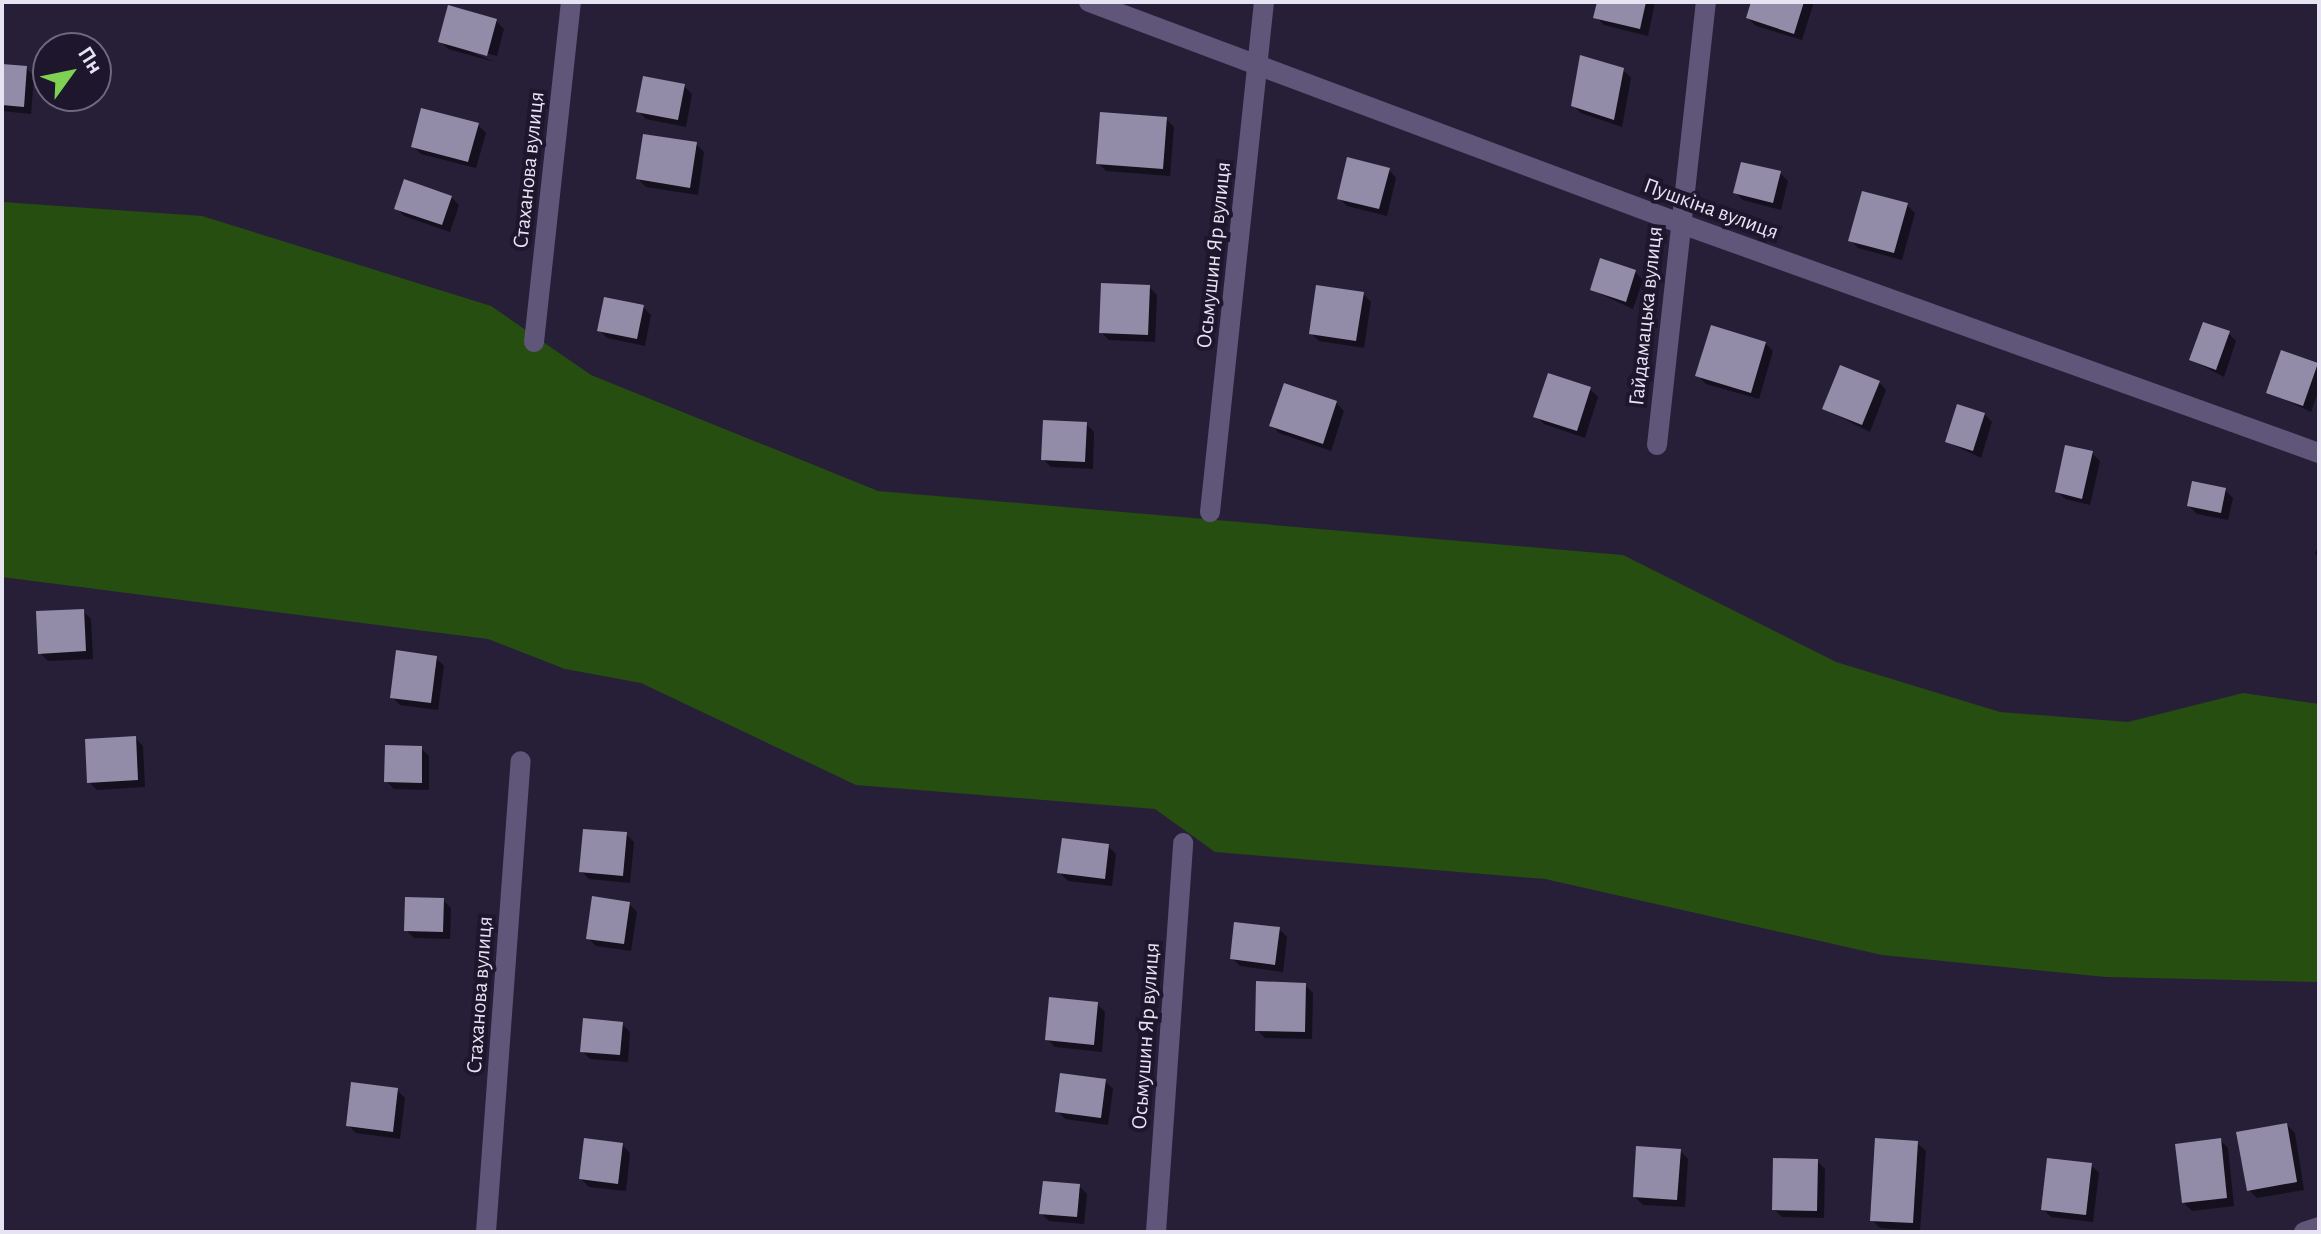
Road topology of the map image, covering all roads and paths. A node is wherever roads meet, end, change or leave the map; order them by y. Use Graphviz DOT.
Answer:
graph roads {
  1 [pos="571,2"];
  2 [pos="1089,2"];
  3 [pos="1264,2"];
  4 [pos="1706,2"];
  5 [pos="1259,68"];
  6 [pos="1679,223"];
  7 [pos="534,342"];
  8 [pos="1657,445"];
  9 [pos="2319,453"];
  10 [pos="1210,512"];
  11 [pos="521,761"];
  12 [pos="1183,843"];
  13 [pos="2319,1227"];
  14 [pos="486,1232"];
  15 [pos="1156,1232"];
  16 [pos="2304,1232"];
  1 -- 7 [label="street, Стаханова вулиця"];
  2 -- 5 [label="street, Пушкіна вулиця"];
  3 -- 5 [label="street, Осьмушин Яр вулиця"];
  4 -- 6 [label="street, Гайдамацька вулиця"];
  5 -- 6 [label="street, Пушкіна вулиця"];
  5 -- 10 [label="street, Осьмушин Яр вулиця"];
  6 -- 8 [label="street, Гайдамацька вулиця"];
  6 -- 9 [label="street, Пушкіна вулиця"];
  11 -- 14 [label="street, Стаханова вулиця"];
  12 -- 15 [label="street, Осьмушин Яр вулиця"];
  13 -- 16 [label="street"];
}
